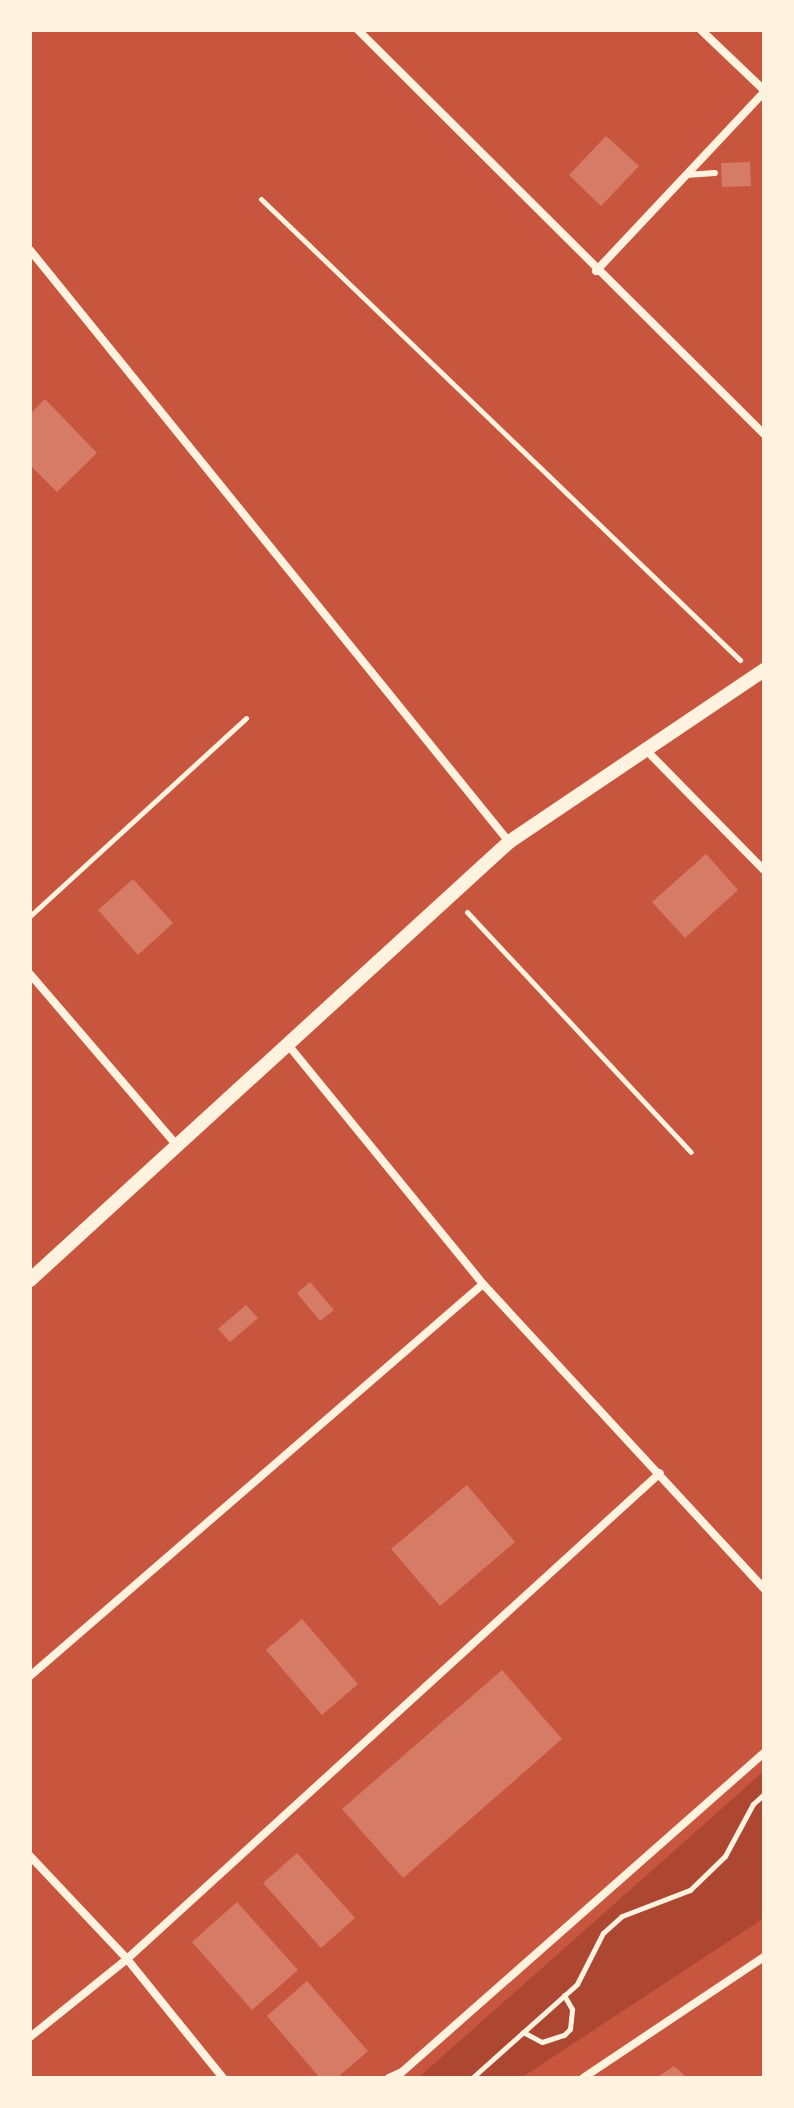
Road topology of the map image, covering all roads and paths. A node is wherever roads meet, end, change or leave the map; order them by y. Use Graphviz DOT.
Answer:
graph roads {
  1 [pos="358,30"];
  2 [pos="701,30"];
  3 [pos="764,91"];
  4 [pos="715,173"];
  5 [pos="686,175"];
  6 [pos="261,199"];
  7 [pos="30,251"];
  8 [pos="596,271"];
  9 [pos="764,434"];
  10 [pos="760,672"];
  11 [pos="246,718"];
  12 [pos="645,749"];
  13 [pos="509,842"];
  14 [pos="764,870"];
  15 [pos="453,897"];
  16 [pos="30,916"];
  17 [pos="30,974"];
  18 [pos="289,1046"];
  19 [pos="175,1143"];
  20 [pos="691,1152"];
  21 [pos="30,1280"];
  22 [pos="483,1284"];
  23 [pos="660,1473"];
  24 [pos="764,1589"];
  25 [pos="30,1676"];
  26 [pos="764,1753"];
  27 [pos="764,1794"];
  28 [pos="30,1856"];
  29 [pos="764,1957"];
  30 [pos="127,1959"];
  31 [pos="564,1995"];
  32 [pos="523,2032"];
  33 [pos="30,2037"];
  34 [pos="223,2078"];
  35 [pos="389,2078"];
  36 [pos="472,2078"];
  37 [pos="583,2078"];
  1 -- 8 [label="street"];
  2 -- 3 [label="street"];
  3 -- 5 [label="street"];
  4 -- 5 [label="lane"];
  5 -- 8 [label="street"];
  6 -- 10 [label="path"];
  7 -- 13 [label="street"];
  8 -- 9 [label="street"];
  10 -- 12 [label="street"];
  11 -- 16 [label="path"];
  12 -- 13 [label="street"];
  12 -- 14 [label="street"];
  13 -- 15 [label="street"];
  15 -- 18 [label="street"];
  15 -- 20 [label="path"];
  17 -- 19 [label="street"];
  18 -- 19 [label="street"];
  18 -- 22 [label="street"];
  19 -- 21 [label="street"];
  22 -- 23 [label="street"];
  22 -- 25 [label="street"];
  23 -- 24 [label="street"];
  23 -- 30 [label="street"];
  26 -- 35 [label="street"];
  27 -- 31 [label="path"];
  28 -- 30 [label="street"];
  29 -- 37 [label="street"];
  30 -- 33 [label="street"];
  30 -- 34 [label="street"];
  31 -- 32 [label="path"];
  31 -- 32 [label="path"];
  32 -- 36 [label="path"];
}
